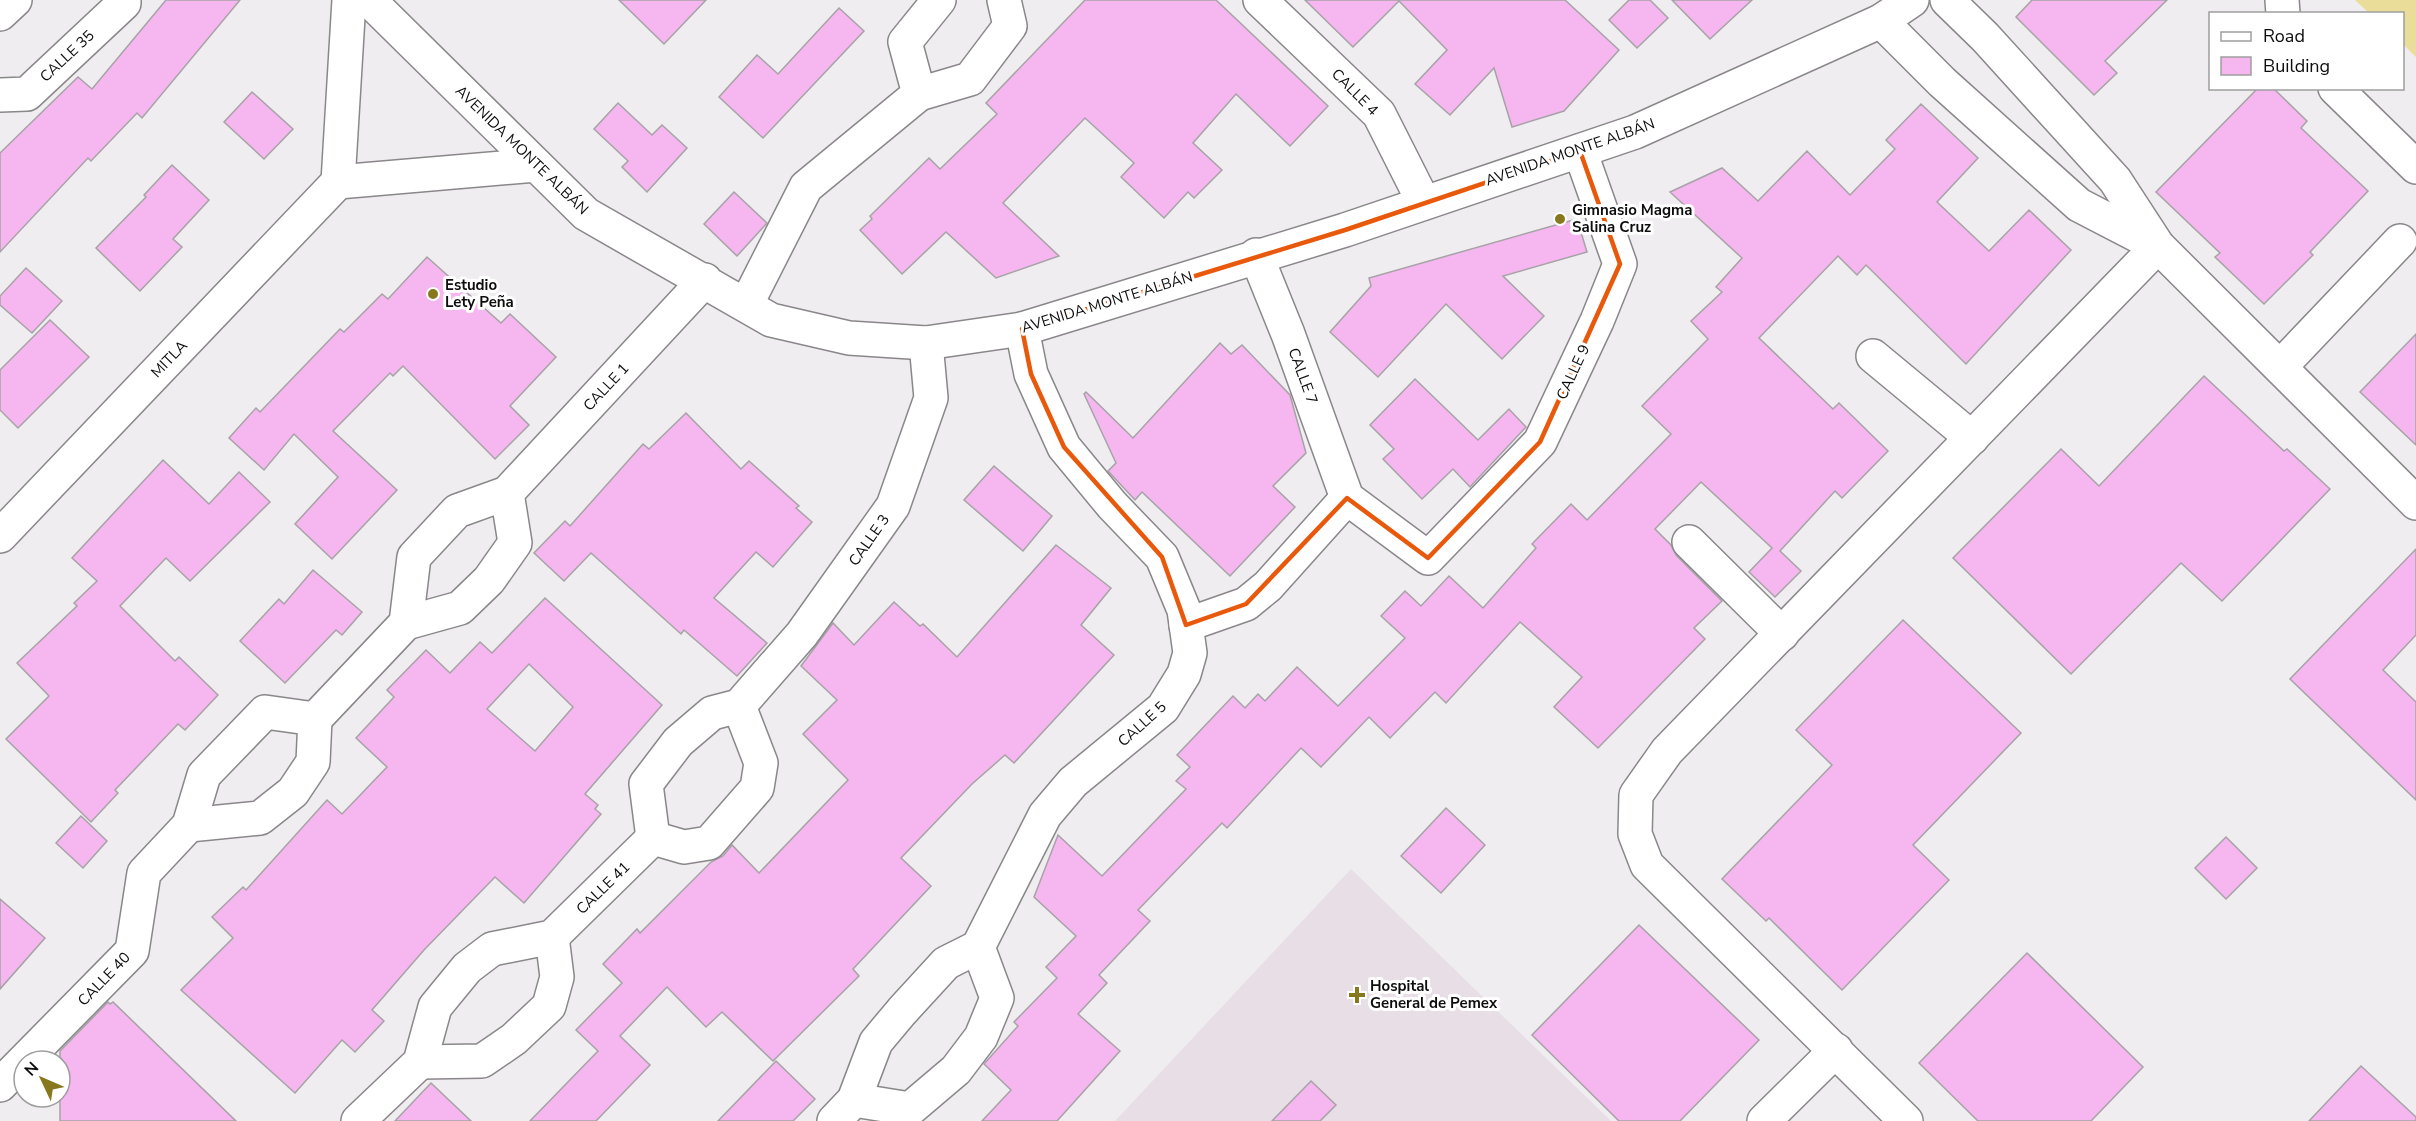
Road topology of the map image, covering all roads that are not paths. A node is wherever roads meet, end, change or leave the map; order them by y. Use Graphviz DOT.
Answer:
graph roads {
  1 [pos="15,0"];
  2 [pos="124,0"];
  3 [pos="349,0"];
  4 [pos="369,0"];
  5 [pos="939,0"];
  6 [pos="1004,0"];
  7 [pos="1260,0"];
  8 [pos="1912,0"];
  9 [pos="1947,0"];
  10 [pos="0,14"];
  11 [pos="1881,21"];
  12 [pos="2337,90"];
  13 [pos="0,94"];
  14 [pos="919,94"];
  15 [pos="1580,151"];
  16 [pos="536,165"];
  17 [pos="2416,167"];
  18 [pos="338,182"];
  19 [pos="1424,203"];
  20 [pos="2400,241"];
  21 [pos="2158,246"];
  22 [pos="1256,255"];
  23 [pos="705,280"];
  24 [pos="746,305"];
  25 [pos="1022,329"];
  26 [pos="926,343"];
  27 [pos="1873,356"];
  28 [pos="2280,367"];
  29 [pos="1972,438"];
  30 [pos="507,493"];
  31 [pos="1347,498"];
  32 [pos="2416,503"];
  33 [pos="0,536"];
  34 [pos="1689,542"];
  35 [pos="406,623"];
  36 [pos="1186,626"];
  37 [pos="1782,634"];
  38 [pos="739,706"];
  39 [pos="315,718"];
  40 [pos="189,825"];
  41 [pos="653,838"];
  42 [pos="552,937"];
  43 [pos="978,947"];
  44 [pos="1836,1050"];
  45 [pos="420,1062"];
  46 [pos="0,1085"];
  47 [pos="844,1111"];
  48 [pos="358,1121"];
  49 [pos="1764,1121"];
  50 [pos="1906,1121"];
  1 -- 10 [label="street"];
  2 -- 13 [label="street, CALLE 35"];
  3 -- 18 [label="street"];
  4 -- 16 [label="street, AVENIDA MONTE ALBÁN"];
  5 -- 14 [label="street"];
  6 -- 14 [label="street"];
  7 -- 19 [label="street, CALLE 4"];
  8 -- 11 [label="street, AVENIDA MONTE ALBÁN"];
  9 -- 21 [label="street"];
  11 -- 15 [label="street, AVENIDA MONTE ALBÁN"];
  11 -- 21 [label="street"];
  12 -- 17 [label="street"];
  14 -- 24 [label="street"];
  15 -- 19 [label="street, AVENIDA MONTE ALBÁN"];
  15 -- 31 [label="street, CALLE 9"];
  16 -- 18 [label="street"];
  16 -- 23 [label="street, AVENIDA MONTE ALBÁN"];
  18 -- 33 [label="street, MITLA"];
  19 -- 22 [label="street, AVENIDA MONTE ALBÁN"];
  20 -- 28 [label="street"];
  21 -- 28 [label="street"];
  21 -- 29 [label="street"];
  22 -- 25 [label="street, AVENIDA MONTE ALBÁN"];
  22 -- 31 [label="street, CALLE 7"];
  23 -- 24 [label="street, AVENIDA MONTE ALBÁN"];
  23 -- 30 [label="street, CALLE 1"];
  24 -- 26 [label="street, AVENIDA MONTE ALBÁN"];
  25 -- 26 [label="street, AVENIDA MONTE ALBÁN"];
  25 -- 36 [label="street, CALLE 5"];
  26 -- 38 [label="street, CALLE 3"];
  27 -- 29 [label="street"];
  28 -- 32 [label="street"];
  29 -- 37 [label="street"];
  30 -- 35 [label="street, CALLE 1"];
  30 -- 35 [label="street"];
  31 -- 36 [label="street"];
  34 -- 37 [label="street"];
  35 -- 39 [label="street"];
  36 -- 43 [label="street, CALLE 5"];
  37 -- 44 [label="street"];
  38 -- 41 [label="street"];
  38 -- 41 [label="street"];
  39 -- 40 [label="street, CALLE 40"];
  39 -- 40 [label="street"];
  40 -- 46 [label="street, CALLE 40"];
  41 -- 42 [label="street, CALLE 41"];
  42 -- 45 [label="street"];
  42 -- 45 [label="street"];
  43 -- 47 [label="street"];
  43 -- 47 [label="street"];
  44 -- 49 [label="street"];
  44 -- 50 [label="street"];
  45 -- 48 [label="street"];
}
